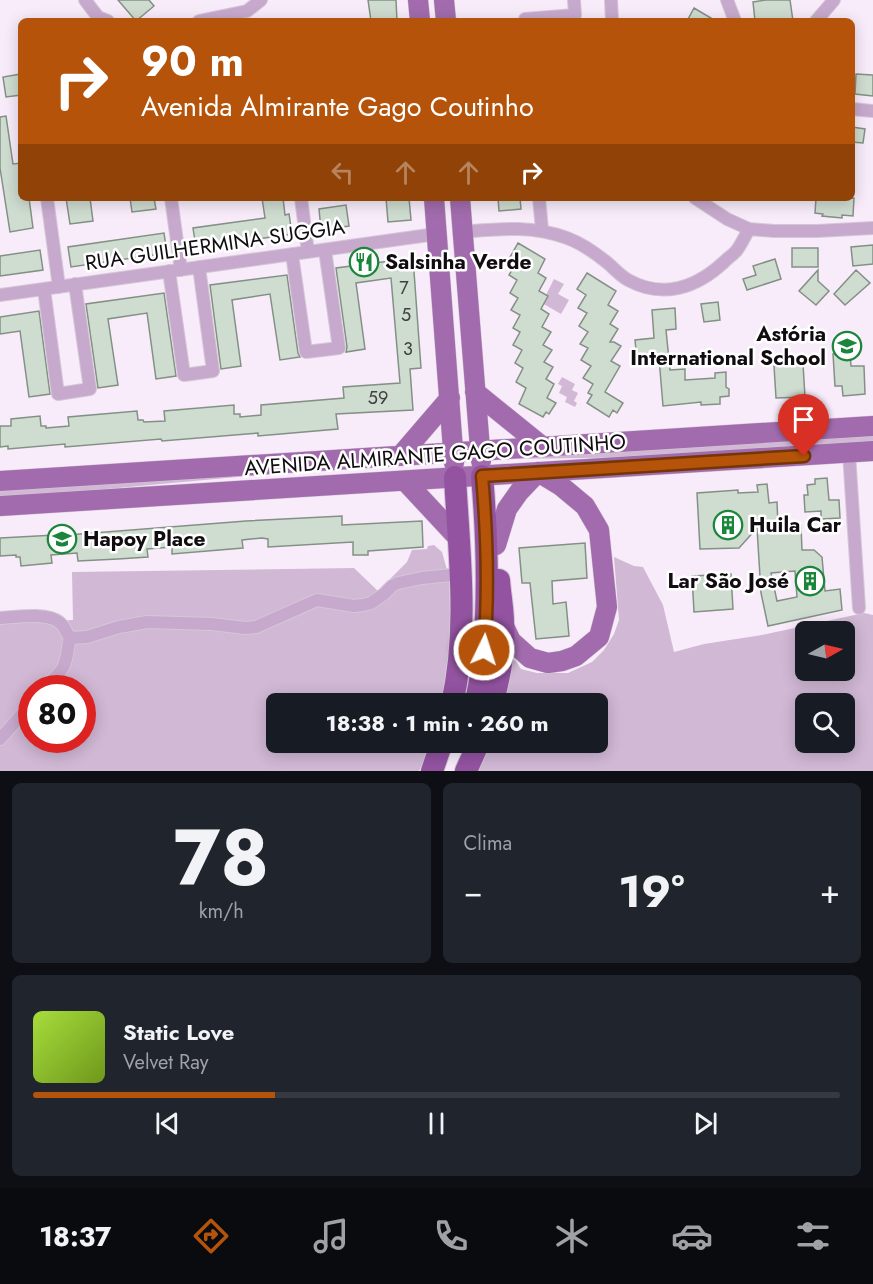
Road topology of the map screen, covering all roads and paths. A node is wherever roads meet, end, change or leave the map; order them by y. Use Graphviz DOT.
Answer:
graph roads {
  1 [pos="84,0"];
  2 [pos="261,0"];
  3 [pos="418,0"];
  4 [pos="444,0"];
  5 [pos="574,0"];
  6 [pos="610,0"];
  7 [pos="727,0"];
  8 [pos="834,0"];
  9 [pos="100,18"];
  10 [pos="213,18"];
  11 [pos="420,18"];
  12 [pos="446,18"];
  13 [pos="538,18"];
  14 [pos="612,18"];
  15 [pos="734,18"];
  16 [pos="819,18"];
  17 [pos="855,109"];
  18 [pos="873,111"];
  19 [pos="47,201"];
  20 [pos="171,201"];
  21 [pos="301,201"];
  22 [pos="434,201"];
  23 [pos="460,201"];
  24 [pos="539,201"];
  25 [pos="700,201"];
  26 [pos="873,228"];
  27 [pos="542,230"];
  28 [pos="749,230"];
  29 [pos="462,232"];
  30 [pos="436,234"];
  31 [pos="325,250"];
  32 [pos="308,252"];
  33 [pos="292,254"];
  34 [pos="199,267"];
  35 [pos="175,270"];
  36 [pos="75,284"];
  37 [pos="59,287"];
  38 [pos="44,289"];
  39 [pos="0,295"];
  40 [pos="476,392"];
  41 [pos="450,398"];
  42 [pos="873,426"];
  43 [pos="543,447"];
  44 [pos="480,450"];
  45 [pos="873,451"];
  46 [pos="453,452"];
  47 [pos="849,453"];
  48 [pos="401,456"];
  49 [pos="538,472"];
  50 [pos="482,476"];
  51 [pos="455,477"];
  52 [pos="0,481"];
  53 [pos="405,481"];
  54 [pos="0,506"];
  55 [pos="485,506"];
  56 [pos="459,539"];
  57 [pos="496,545"];
  58 [pos="461,574"];
  59 [pos="859,608"];
  60 [pos="0,618"];
  61 [pos="503,624"];
  62 [pos="70,638"];
  63 [pos="57,675"];
  64 [pos="453,693"];
  65 [pos="478,693"];
  66 [pos="495,693"];
  67 [pos="18,719"];
  68 [pos="0,739"];
  69 [pos="438,753"];
  70 [pos="460,753"];
  71 [pos="474,753"];
  72 [pos="432,771"];
  73 [pos="453,771"];
  74 [pos="466,771"];
  1 -- 9 [label="street"];
  2 -- 10 [label="street"];
  3 -- 11 [label="main road"];
  4 -- 12 [label="main road"];
  5 -- 13 [label="street"];
  6 -- 14 [label="street"];
  7 -- 15 [label="street"];
  8 -- 16 [label="street"];
  17 -- 18 [label="street"];
  19 -- 37 [label="street"];
  20 -- 35 [label="street"];
  21 -- 32 [label="street"];
  22 -- 30 [label="main road"];
  23 -- 29 [label="main road"];
  24 -- 27 [label="street"];
  25 -- 28 [label="street"];
  26 -- 28 [label="street"];
  27 -- 28 [label="street"];
  27 -- 29 [label="street"];
  29 -- 30 [label="main road"];
  29 -- 40 [label="main road"];
  30 -- 31 [label="street, RUA GUILHERMINA SUGGIA"];
  30 -- 41 [label="main road"];
  31 -- 32 [label="street, RUA GUILHERMINA SUGGIA"];
  31 -- 33 [label="street"];
  32 -- 33 [label="street, RUA GUILHERMINA SUGGIA"];
  33 -- 34 [label="street, RUA GUILHERMINA SUGGIA"];
  34 -- 35 [label="street, RUA GUILHERMINA SUGGIA"];
  34 -- 35 [label="street"];
  35 -- 36 [label="street, RUA GUILHERMINA SUGGIA"];
  36 -- 37 [label="street, RUA GUILHERMINA SUGGIA"];
  36 -- 38 [label="street"];
  37 -- 38 [label="street, RUA GUILHERMINA SUGGIA"];
  38 -- 39 [label="street, RUA GUILHERMINA SUGGIA"];
  40 -- 43 [label="main road"];
  40 -- 44 [label="main road"];
  41 -- 46 [label="main road"];
  41 -- 48 [label="main road"];
  42 -- 43 [label="main road, AVENIDA ALMIRANTE GAGO COUTINHO"];
  43 -- 44 [label="main road, AVENIDA ALMIRANTE GAGO COUTINHO"];
  44 -- 46 [label="main road, AVENIDA ALMIRANTE GAGO COUTINHO"];
  44 -- 50 [label="main road"];
  45 -- 47 [label="main road, AVENIDA ALMIRANTE GAGO COUTINHO"];
  46 -- 48 [label="main road, AVENIDA ALMIRANTE GAGO COUTINHO"];
  46 -- 51 [label="main road"];
  47 -- 49 [label="main road, AVENIDA ALMIRANTE GAGO COUTINHO"];
  47 -- 59 [label="street"];
  48 -- 52 [label="main road, AVENIDA ALMIRANTE GAGO COUTINHO"];
  49 -- 50 [label="main road, AVENIDA ALMIRANTE GAGO COUTINHO"];
  49 -- 57 [label="main road"];
  49 -- 61 [label="main road"];
  50 -- 51 [label="main road, AVENIDA ALMIRANTE GAGO COUTINHO"];
  50 -- 55 [label="highway"];
  51 -- 53 [label="main road, AVENIDA ALMIRANTE GAGO COUTINHO"];
  51 -- 56 [label="highway"];
  53 -- 54 [label="main road, AVENIDA ALMIRANTE GAGO COUTINHO"];
  53 -- 56 [label="main road"];
  55 -- 57 [label="highway"];
  55 -- 65 [label="highway"];
  56 -- 58 [label="highway"];
  57 -- 61 [label="highway"];
  58 -- 62 [label="street"];
  58 -- 64 [label="highway"];
  60 -- 62 [label="street"];
  61 -- 66 [label="highway"];
  62 -- 63 [label="street"];
  67 -- 68 [label="street"];
  69 -- 72 [label="highway"];
  70 -- 73 [label="highway"];
  71 -- 74 [label="highway"];
}
